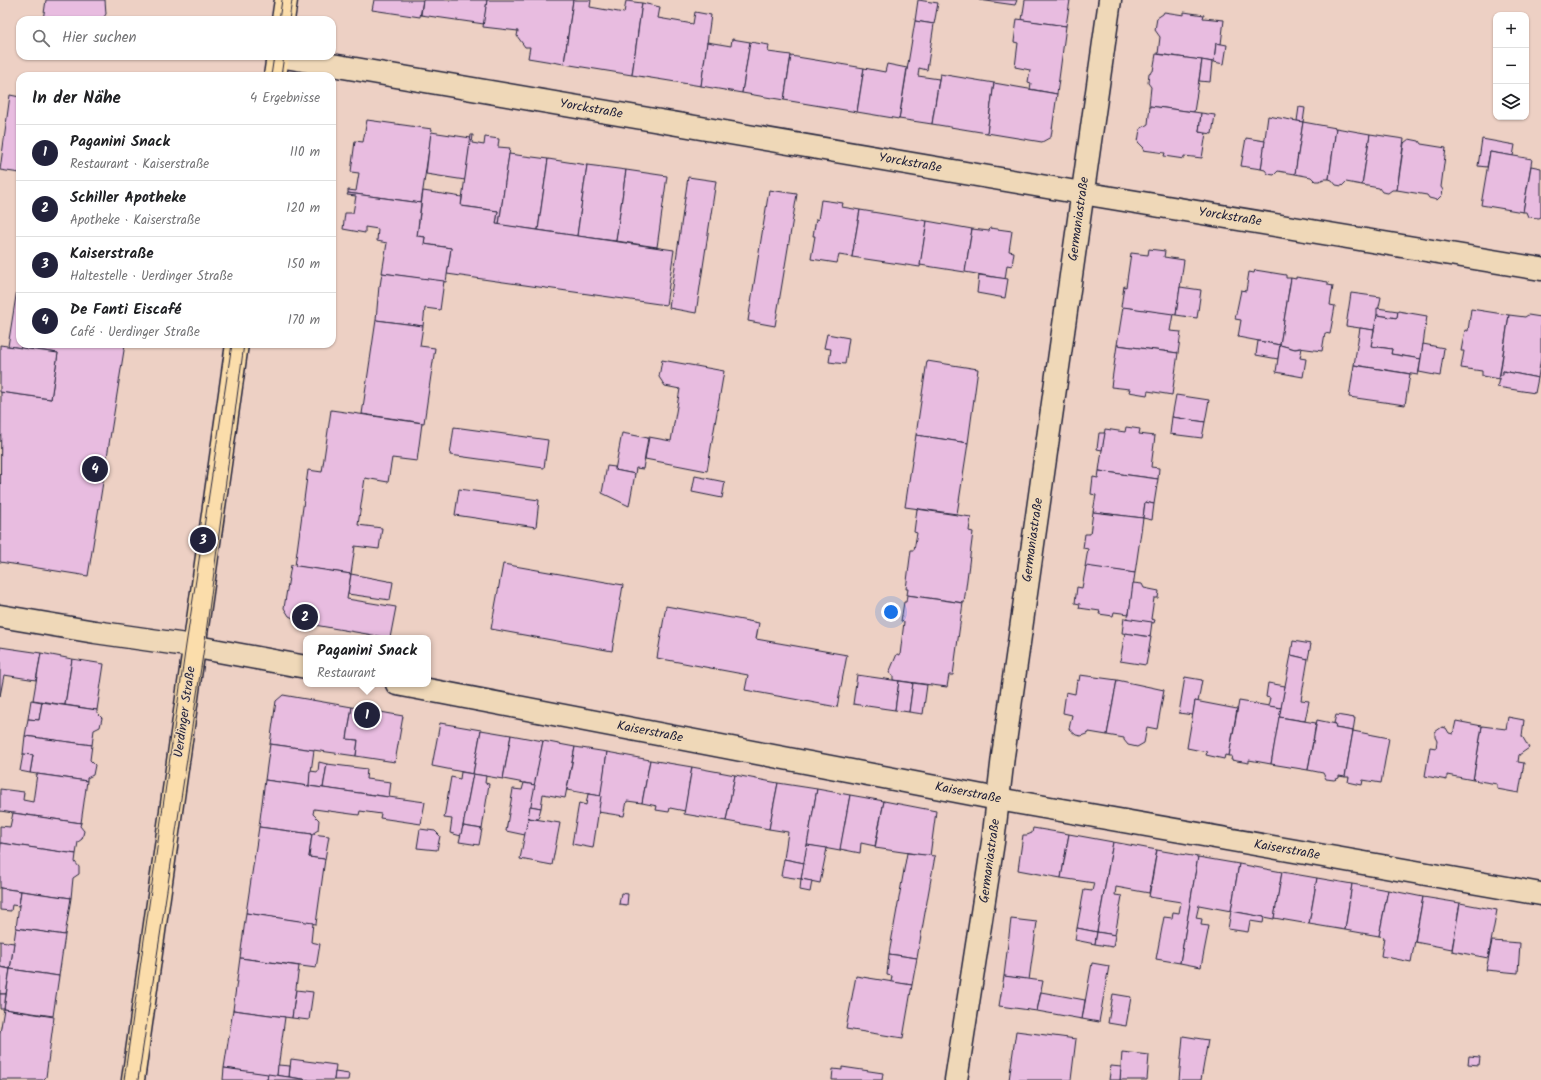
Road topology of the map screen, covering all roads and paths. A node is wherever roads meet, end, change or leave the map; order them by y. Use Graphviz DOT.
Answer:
graph roads {
  1 [pos="286,0"];
  2 [pos="1110,0"];
  3 [pos="284,16"];
  4 [pos="278,60"];
  5 [pos="302,60"];
  6 [pos="276,72"];
  7 [pos="1082,193"];
  8 [pos="1541,269"];
  9 [pos="236,348"];
  10 [pos="0,616"];
  11 [pos="194,646"];
  12 [pos="303,666"];
  13 [pos="413,687"];
  14 [pos="998,799"];
  15 [pos="1541,894"];
  16 [pos="133,1080"];
  17 [pos="956,1080"];
  1 -- 3 [label="main road"];
  2 -- 7 [label="street, Germaniastraße"];
  4 -- 6 [label="main road"];
  5 -- 7 [label="street, Yorckstraße"];
  7 -- 8 [label="street, Yorckstraße"];
  7 -- 14 [label="street, Germaniastraße"];
  9 -- 11 [label="main road, Uerdinger Straße"];
  10 -- 11 [label="street"];
  11 -- 12 [label="street"];
  11 -- 16 [label="main road, Uerdinger Straße"];
  13 -- 14 [label="street, Kaiserstraße"];
  14 -- 15 [label="street, Kaiserstraße"];
  14 -- 17 [label="street, Germaniastraße"];
}
